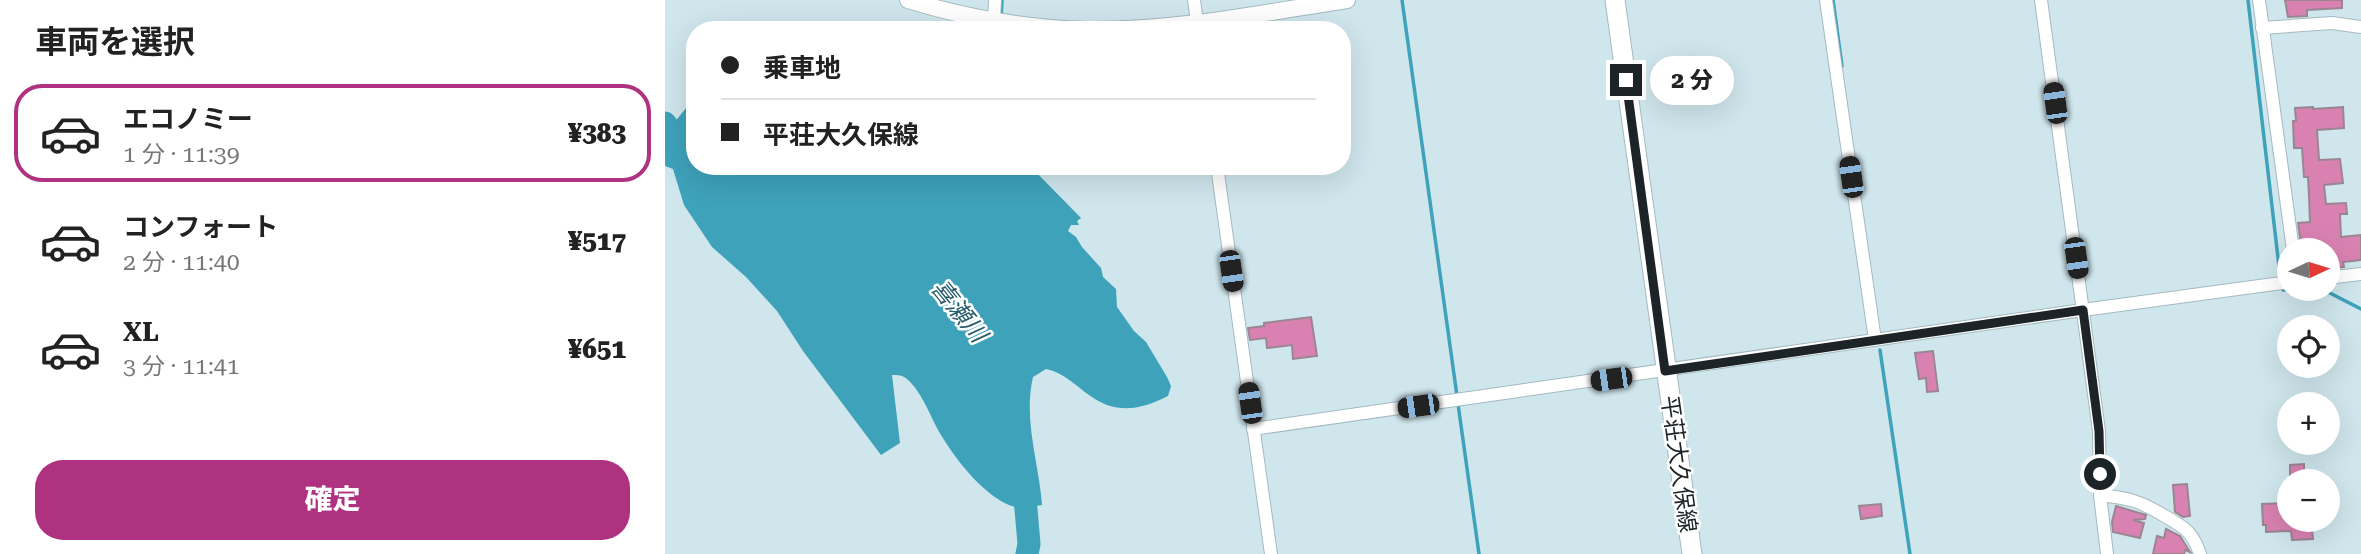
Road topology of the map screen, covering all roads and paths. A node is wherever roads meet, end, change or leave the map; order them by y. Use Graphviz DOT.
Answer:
graph roads {
  1 [pos="908,0"];
  2 [pos="995,0"];
  3 [pos="1194,0"];
  4 [pos="1347,0"];
  5 [pos="1615,0"];
  6 [pos="1826,0"];
  7 [pos="2041,0"];
  8 [pos="2259,0"];
  9 [pos="994,21"];
  10 [pos="1196,21"];
  11 [pos="1226,21"];
  12 [pos="2361,27"];
  13 [pos="2263,28"];
  14 [pos="1218,175"];
  15 [pos="2291,238"];
  16 [pos="2361,274"];
  17 [pos="2340,276"];
  18 [pos="2277,284"];
  19 [pos="2083,310"];
  20 [pos="1875,340"];
  21 [pos="1665,371"];
  22 [pos="1253,429"];
  23 [pos="2100,495"];
  24 [pos="1271,554"];
  25 [pos="1692,554"];
  26 [pos="2107,554"];
  27 [pos="2200,554"];
  1 -- 9 [label="street"];
  2 -- 9 [label="street"];
  3 -- 10 [label="street"];
  4 -- 11 [label="street"];
  5 -- 21 [label="main road, 平荘大久保線"];
  6 -- 20 [label="street"];
  7 -- 19 [label="street"];
  8 -- 13 [label="street"];
  12 -- 13 [label="street"];
  13 -- 15 [label="street"];
  14 -- 22 [label="street"];
  16 -- 17 [label="street"];
  18 -- 19 [label="street"];
  19 -- 20 [label="street"];
  19 -- 23 [label="street"];
  20 -- 21 [label="street"];
  21 -- 22 [label="street"];
  21 -- 25 [label="main road, 平荘大久保線"];
  22 -- 24 [label="street"];
  23 -- 26 [label="street"];
  23 -- 27 [label="street"];
}
